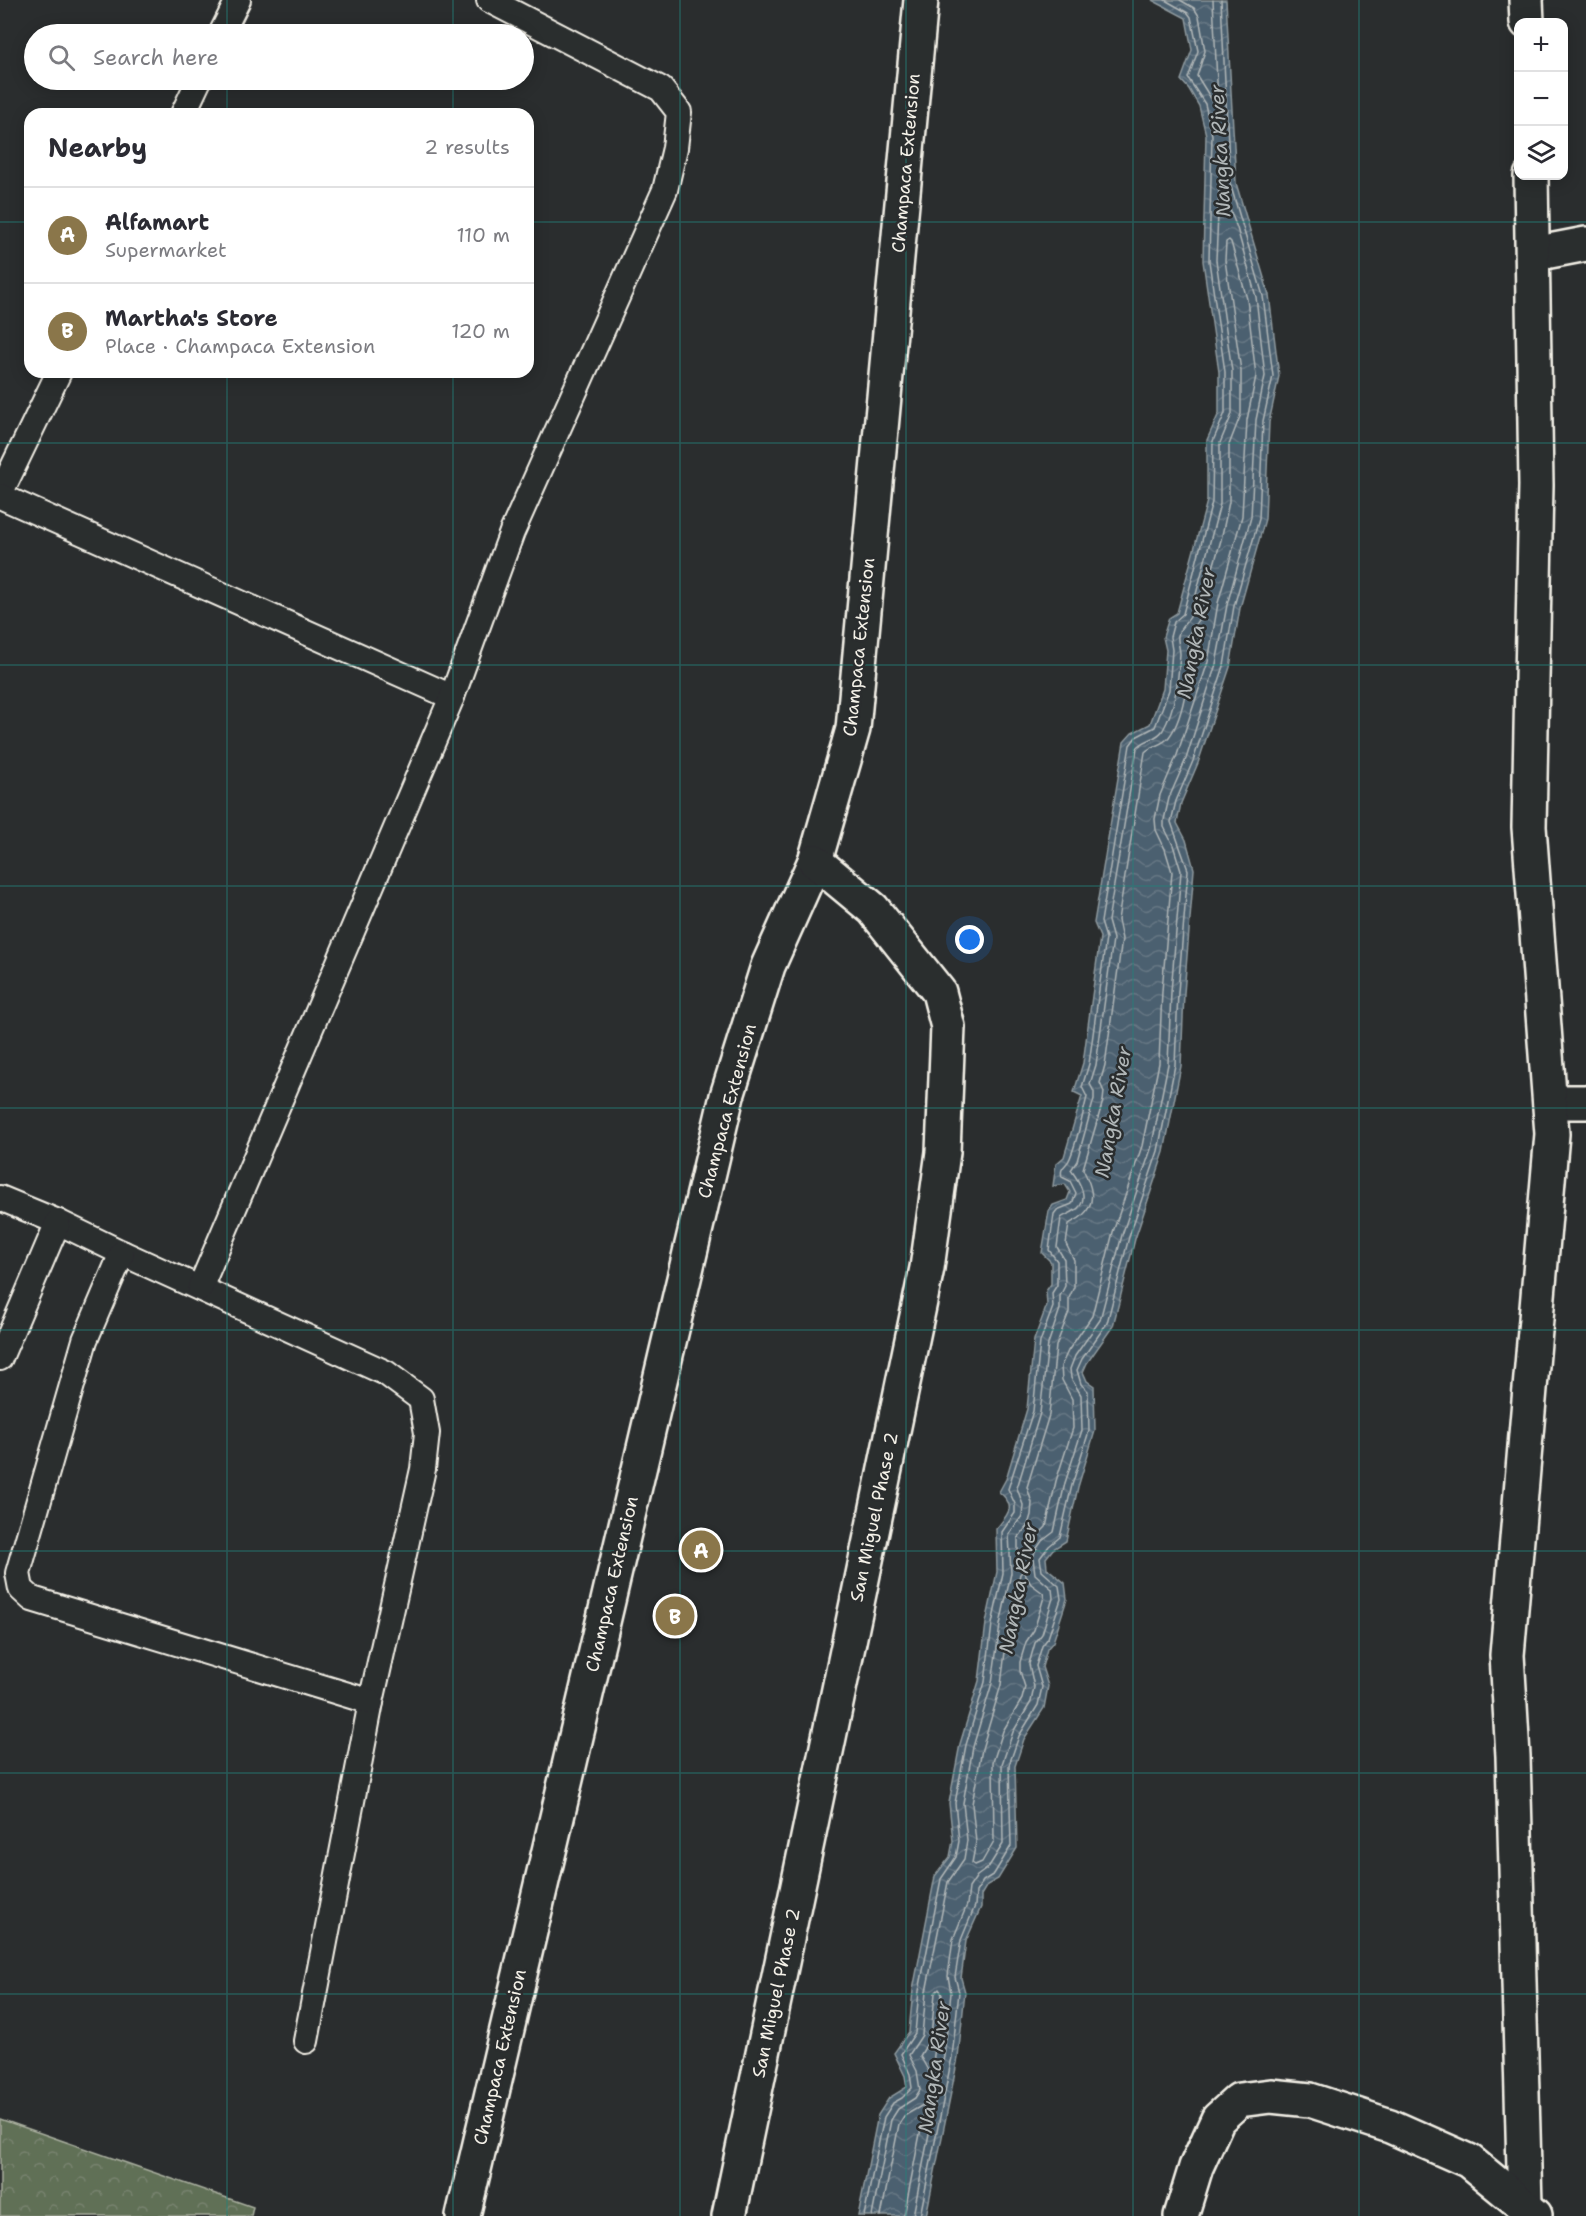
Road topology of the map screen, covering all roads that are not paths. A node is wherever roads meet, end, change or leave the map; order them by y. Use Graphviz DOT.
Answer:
graph roads {
  1 [pos="238,0"];
  2 [pos="489,0"];
  3 [pos="921,0"];
  4 [pos="1526,0"];
  5 [pos="1527,18"];
  6 [pos="226,24"];
  7 [pos="195,90"];
  8 [pos="186,108"];
  9 [pos="1531,180"];
  10 [pos="1586,244"];
  11 [pos="1534,254"];
  12 [pos="56,378"];
  13 [pos="0,495"];
  14 [pos="452,697"];
  15 [pos="815,861"];
  16 [pos="1550,1102"];
  17 [pos="1586,1102"];
  18 [pos="0,1198"];
  19 [pos="58,1222"];
  20 [pos="122,1253"];
  21 [pos="200,1288"];
  22 [pos="0,1358"];
  23 [pos="371,1702"];
  24 [pos="306,2041"];
  25 [pos="1531,2211"];
  26 [pos="463,2216"];
  27 [pos="729,2216"];
  28 [pos="1181,2216"];
  1 -- 6 [label="lane"];
  2 -- 14 [label="lane"];
  3 -- 15 [label="street, Champaca Extension"];
  4 -- 5 [label="street"];
  7 -- 8 [label="lane"];
  9 -- 11 [label="street"];
  10 -- 11 [label="street"];
  11 -- 16 [label="street"];
  12 -- 13 [label="lane"];
  13 -- 14 [label="lane"];
  14 -- 21 [label="lane"];
  15 -- 26 [label="street, Champaca Extension"];
  15 -- 27 [label="street, San Miguel Phase 2"];
  16 -- 17 [label="street"];
  16 -- 25 [label="street"];
  18 -- 19 [label="lane"];
  19 -- 20 [label="lane"];
  19 -- 22 [label="lane"];
  20 -- 21 [label="lane"];
  20 -- 23 [label="lane"];
  21 -- 23 [label="lane"];
  23 -- 24 [label="lane"];
  25 -- 28 [label="street"];
}
